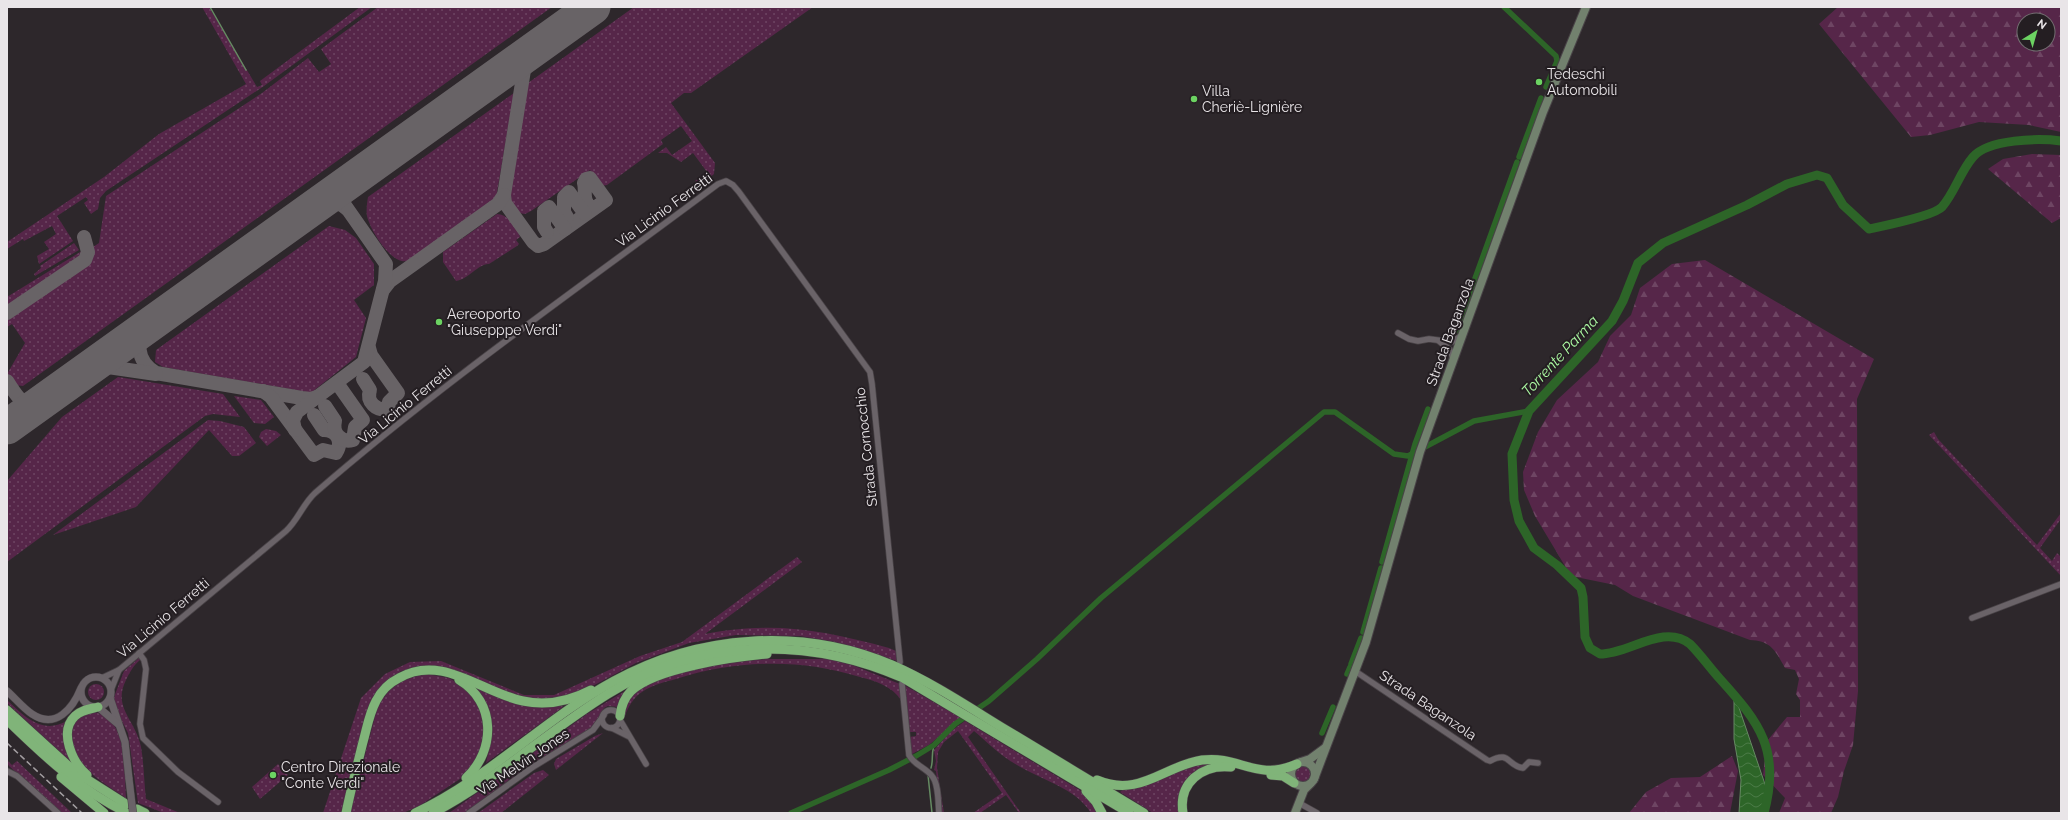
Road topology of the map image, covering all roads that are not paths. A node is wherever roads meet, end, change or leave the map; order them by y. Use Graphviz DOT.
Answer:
graph roads {
  1 [pos="1586,7"];
  2 [pos="726,182"];
  3 [pos="1398,333"];
  4 [pos="1463,334"];
  5 [pos="1446,343"];
  6 [pos="1458,348"];
  7 [pos="1453,361"];
  8 [pos="2061,584"];
  9 [pos="1972,618"];
  10 [pos="140,653"];
  11 [pos="827,654"];
  12 [pos="661,660"];
  13 [pos="900,662"];
  14 [pos="119,670"];
  15 [pos="1355,671"];
  16 [pos="448,673"];
  17 [pos="102,678"];
  18 [pos="902,684"];
  19 [pos="81,688"];
  20 [pos="111,690"];
  21 [pos="7,691"];
  22 [pos="7,695"];
  23 [pos="944,697"];
  24 [pos="110,698"];
  25 [pos="95,707"];
  26 [pos="7,710"];
  27 [pos="604,715"];
  28 [pos="620,718"];
  29 [pos="7,720"];
  30 [pos="118,725"];
  31 [pos="15,728"];
  32 [pos="610,728"];
  33 [pos="998,730"];
  34 [pos="592,731"];
  35 [pos="631,739"];
  36 [pos="1033,746"];
  37 [pos="1325,747"];
  38 [pos="510,762"];
  39 [pos="1299,763"];
  40 [pos="1538,763"];
  41 [pos="646,764"];
  42 [pos="1058,770"];
  43 [pos="7,771"];
  44 [pos="1313,781"];
  45 [pos="1294,783"];
  46 [pos="218,802"];
  47 [pos="1298,803"];
  48 [pos="126,809"];
  49 [pos="138,812"];
  50 [pos="418,812"];
  51 [pos="58,813"];
  52 [pos="104,813"];
  53 [pos="346,813"];
  54 [pos="433,813"];
  55 [pos="445,813"];
  56 [pos="469,813"];
  57 [pos="939,813"];
  58 [pos="1102,813"];
  59 [pos="1129,813"];
  60 [pos="1144,813"];
  61 [pos="1183,813"];
  62 [pos="1295,813"];
  63 [pos="1316,813"];
  1 -- 4 [label="main road, Strada Baganzola"];
  2 -- 10 [label="street, Via Licinio Ferretti"];
  2 -- 13 [label="street, Strada Cornocchio"];
  3 -- 5 [label="street"];
  4 -- 5 [label="street"];
  4 -- 6 [label="main road, Strada Baganzola"];
  5 -- 6 [label="street"];
  5 -- 7 [label="street"];
  6 -- 7 [label="main road, Strada Baganzola"];
  7 -- 15 [label="main road, Strada Baganzola"];
  8 -- 9 [label="street"];
  10 -- 14 [label="street, Via Licinio Ferretti"];
  10 -- 46 [label="street"];
  11 -- 23 [label="highway"];
  11 -- 28 [label="highway"];
  11 -- 38 [label="highway"];
  12 -- 16 [label="highway"];
  12 -- 23 [label="highway"];
  12 -- 50 [label="highway"];
  14 -- 17 [label="street, Via Licinio Ferretti"];
  14 -- 20 [label="street"];
  15 -- 37 [label="main road, Strada Baganzola"];
  15 -- 40 [label="street, Strada Baganzola"];
  16 -- 50 [label="highway"];
  16 -- 53 [label="highway"];
  17 -- 19 [label="street"];
  17 -- 20 [label="street"];
  18 -- 57 [label="street"];
  19 -- 21 [label="street"];
  19 -- 25 [label="street"];
  20 -- 24 [label="street"];
  22 -- 25 [label="street"];
  23 -- 33 [label="highway"];
  24 -- 25 [label="street"];
  24 -- 30 [label="street"];
  25 -- 30 [label="street"];
  25 -- 48 [label="highway"];
  26 -- 48 [label="highway"];
  27 -- 28 [label="street"];
  27 -- 32 [label="street"];
  27 -- 34 [label="street, Via Melvin Jones"];
  28 -- 32 [label="street"];
  28 -- 35 [label="street"];
  29 -- 31 [label="highway"];
  30 -- 49 [label="street, bridge"];
  31 -- 48 [label="highway"];
  31 -- 52 [label="highway"];
  32 -- 34 [label="street, Via Melvin Jones"];
  32 -- 35 [label="street"];
  33 -- 36 [label="highway"];
  33 -- 42 [label="highway"];
  34 -- 56 [label="street, Via Melvin Jones"];
  35 -- 41 [label="street"];
  36 -- 39 [label="highway"];
  36 -- 60 [label="highway"];
  37 -- 39 [label="main road"];
  37 -- 44 [label="main road, Strada Baganzola"];
  38 -- 54 [label="highway"];
  38 -- 55 [label="highway"];
  39 -- 44 [label="main road"];
  39 -- 45 [label="main road, Strada Baganzola"];
  42 -- 58 [label="highway"];
  42 -- 59 [label="highway"];
  43 -- 51 [label="street"];
  44 -- 45 [label="main road"];
  44 -- 47 [label="main road, Strada Baganzola"];
  45 -- 47 [label="main road, Strada Baganzola"];
  45 -- 61 [label="highway"];
  47 -- 62 [label="main road, Strada Baganzola"];
  47 -- 63 [label="street"];
}
